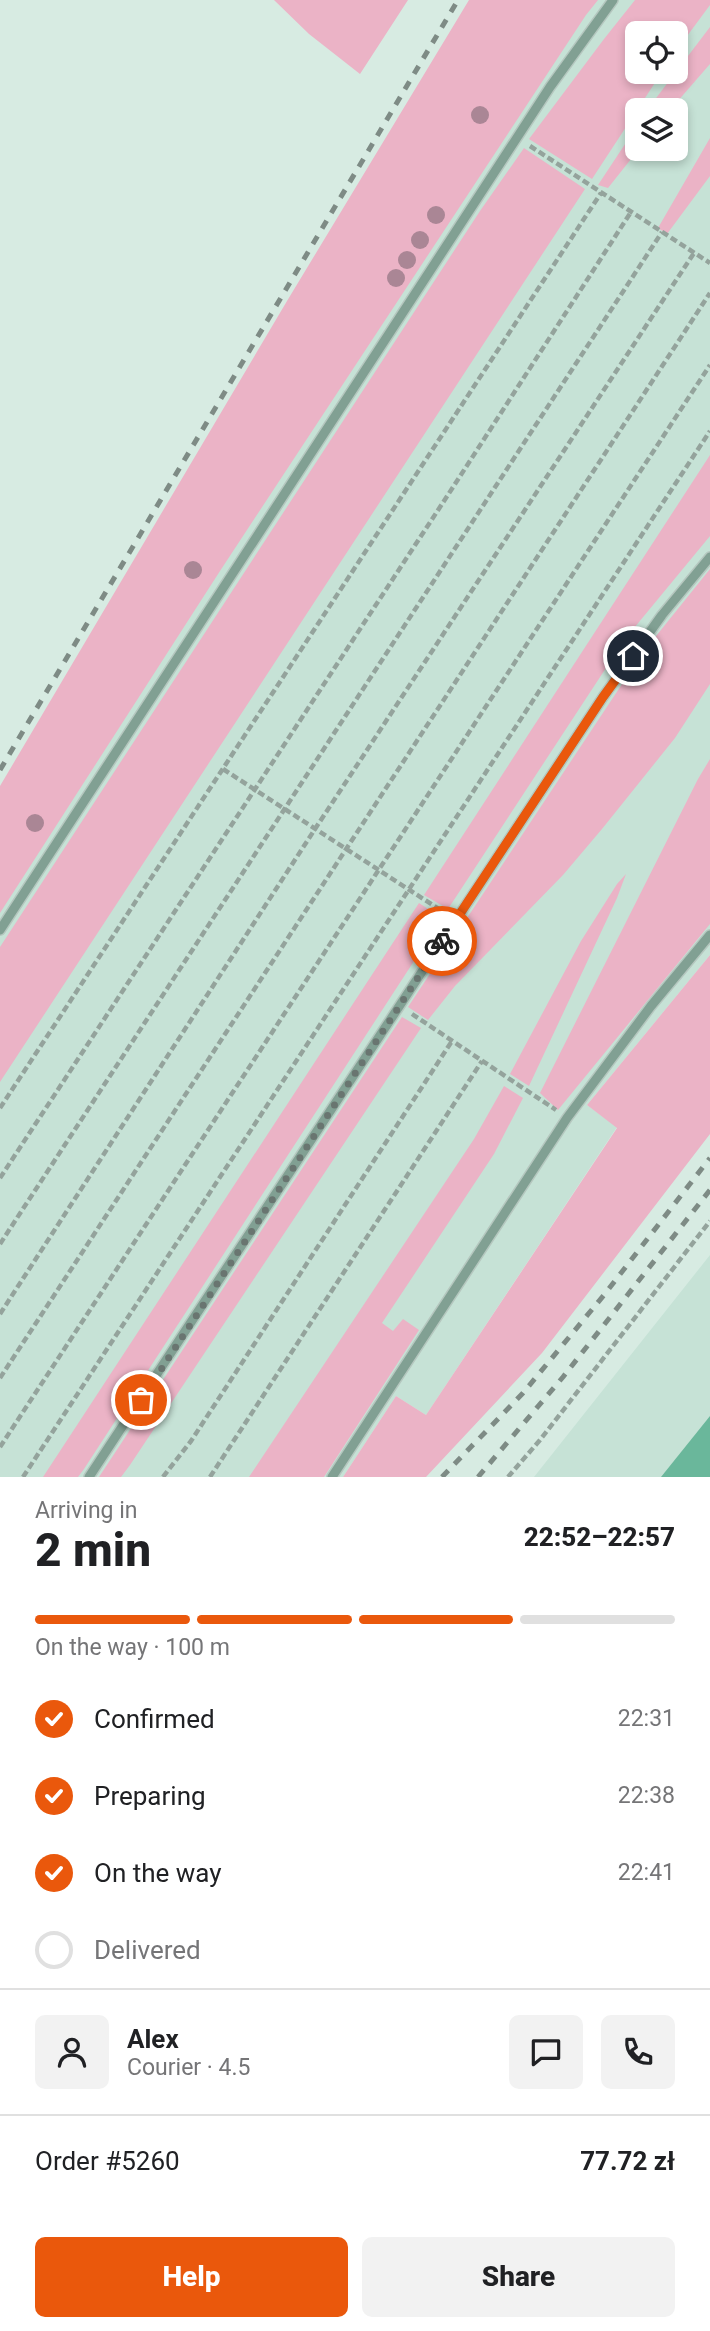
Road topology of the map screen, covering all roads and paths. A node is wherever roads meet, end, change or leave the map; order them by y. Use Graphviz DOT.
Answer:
graph roads {
  1 [pos="613,0"];
  2 [pos="517,137"];
  3 [pos="601,193"];
  4 [pos="631,212"];
  5 [pos="662,232"];
  6 [pos="694,253"];
  7 [pos="710,263"];
  8 [pos="710,293"];
  9 [pos="710,365"];
  10 [pos="710,431"];
  11 [pos="710,557"];
  12 [pos="223,769"];
  13 [pos="254,790"];
  14 [pos="285,809"];
  15 [pos="315,829"];
  16 [pos="347,850"];
  17 [pos="379,870"];
  18 [pos="409,891"];
  19 [pos="456,920"];
  20 [pos="0,930"];
  21 [pos="710,935"];
  22 [pos="399,1006"];
  23 [pos="452,1041"];
  24 [pos="482,1061"];
  25 [pos="0,1108"];
  26 [pos="567,1118"];
  27 [pos="0,1178"];
  28 [pos="710,1221"];
  29 [pos="0,1244"];
  30 [pos="0,1314"];
  31 [pos="0,1378"];
  32 [pos="0,1447"];
  33 [pos="23,1477"];
  34 [pos="89,1477"];
  35 [pos="163,1477"];
  36 [pos="210,1477"];
  37 [pos="332,1477"];
  38 [pos="508,1477"];
  1 -- 2 [label="lane"];
  2 -- 3 [label="path"];
  2 -- 20 [label="lane"];
  3 -- 4 [label="path"];
  3 -- 12 [label="path"];
  4 -- 5 [label="path"];
  4 -- 13 [label="path"];
  5 -- 6 [label="path"];
  5 -- 14 [label="path"];
  6 -- 7 [label="path"];
  6 -- 15 [label="path"];
  8 -- 16 [label="path"];
  9 -- 17 [label="path"];
  10 -- 18 [label="path"];
  11 -- 19 [label="lane"];
  12 -- 13 [label="path"];
  12 -- 25 [label="path"];
  13 -- 14 [label="path"];
  13 -- 27 [label="path"];
  14 -- 15 [label="path"];
  14 -- 29 [label="path"];
  15 -- 16 [label="path"];
  15 -- 30 [label="path"];
  16 -- 17 [label="path"];
  16 -- 31 [label="path"];
  17 -- 18 [label="path"];
  17 -- 32 [label="path"];
  18 -- 19 [label="path"];
  18 -- 33 [label="path"];
  19 -- 22 [label="lane"];
  21 -- 26 [label="lane"];
  22 -- 23 [label="path"];
  22 -- 34 [label="lane"];
  23 -- 24 [label="path"];
  23 -- 35 [label="path"];
  24 -- 26 [label="path"];
  24 -- 36 [label="path"];
  26 -- 37 [label="lane"];
  28 -- 38 [label="path"];
}
